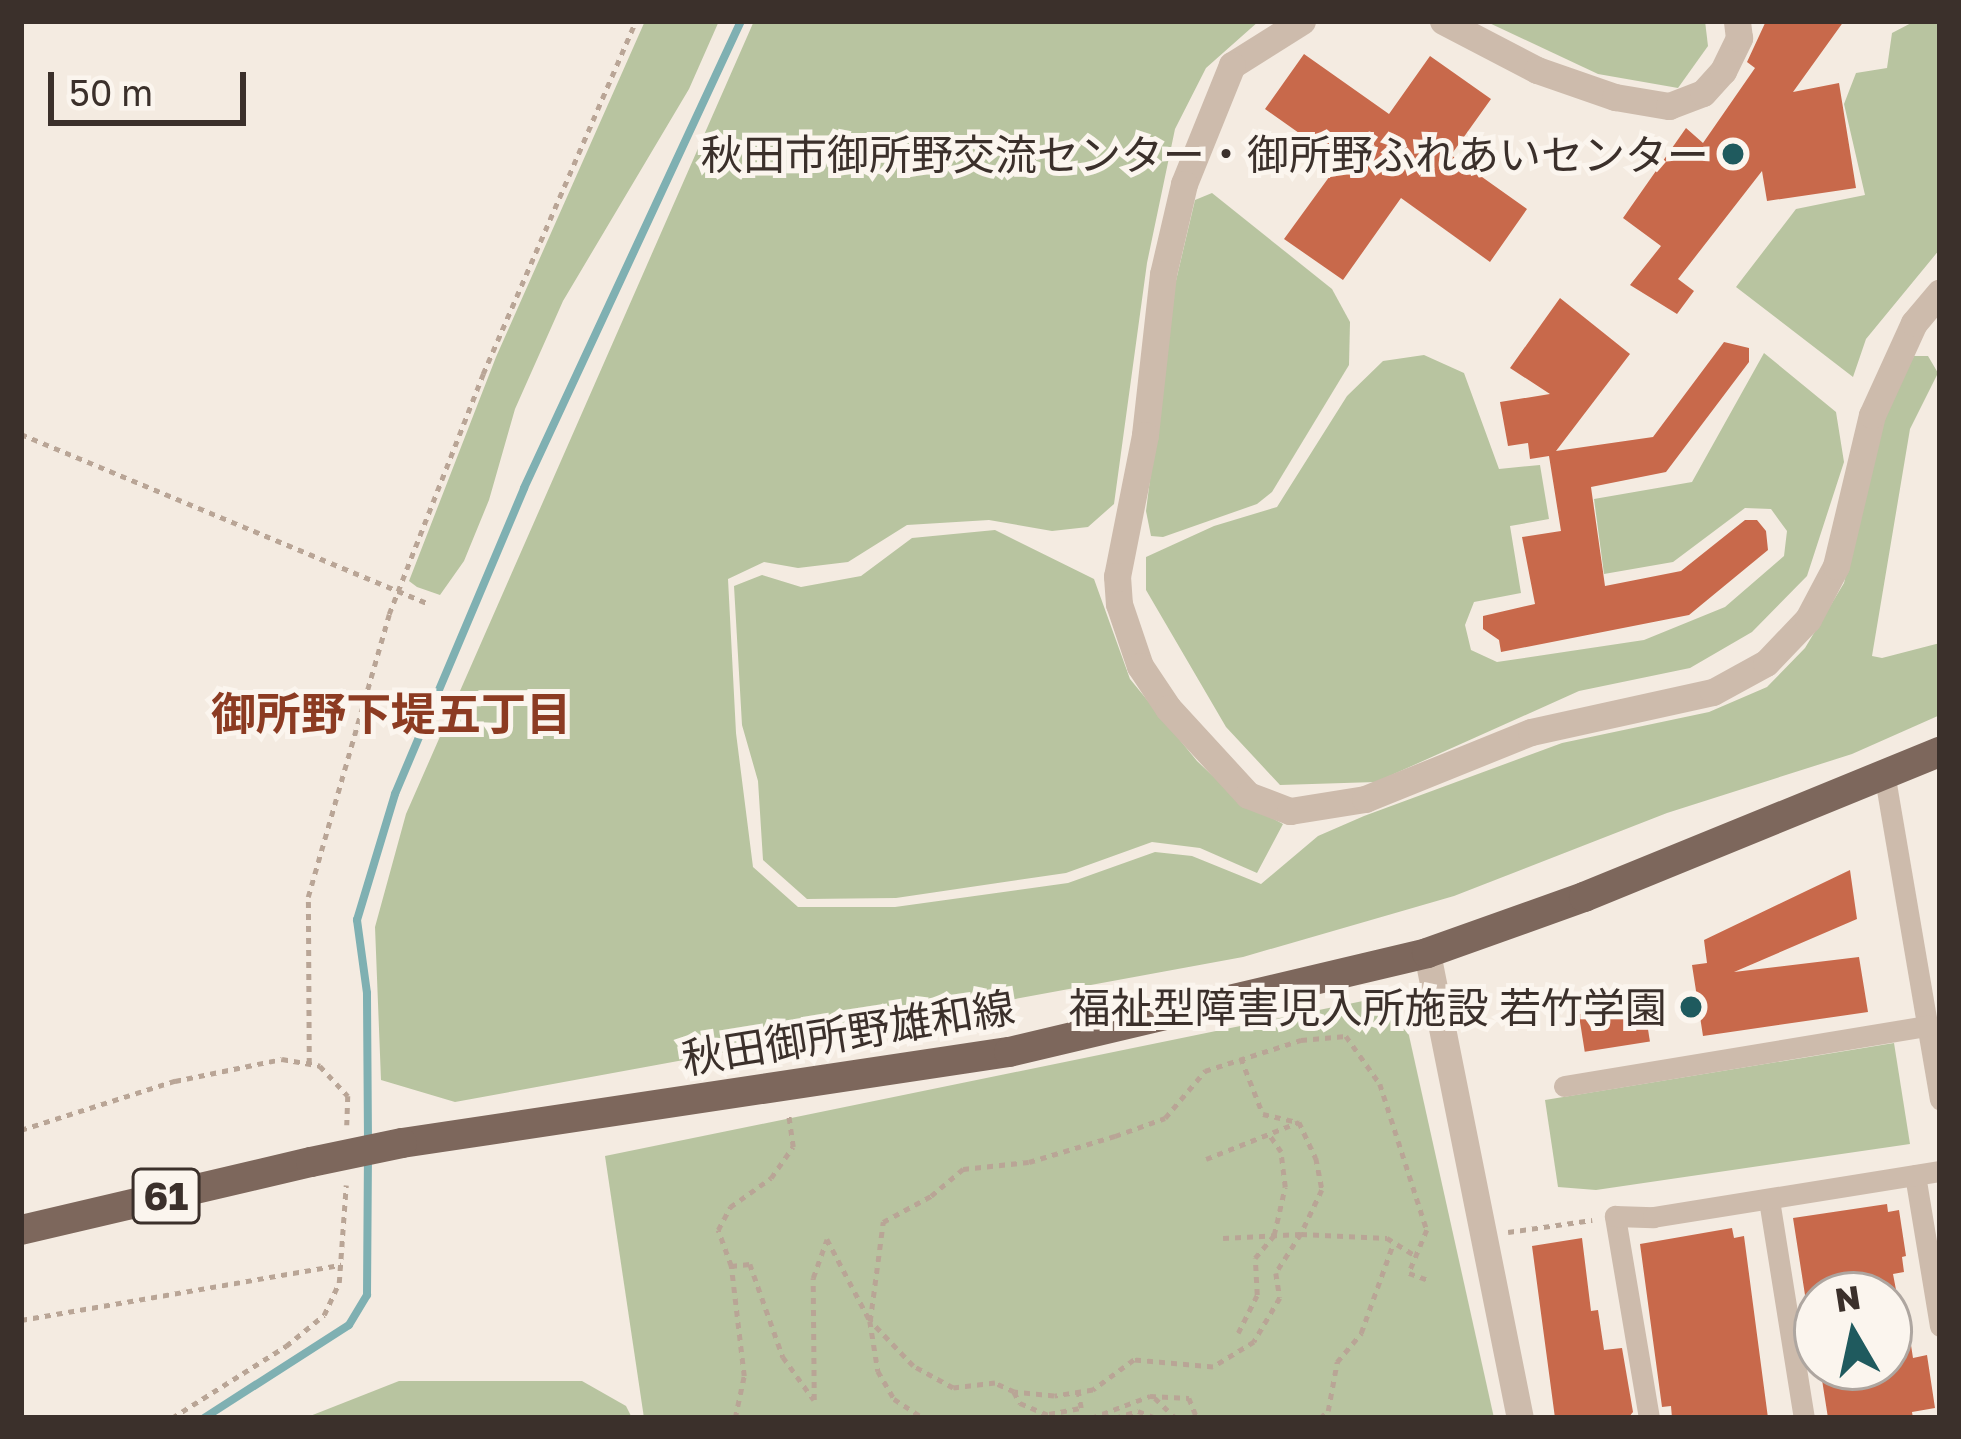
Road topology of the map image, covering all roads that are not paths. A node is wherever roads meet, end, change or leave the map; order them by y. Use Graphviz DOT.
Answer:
graph roads {
  1 [pos="1303,21"];
  2 [pos="1443,21"];
  3 [pos="1737,21"];
  4 [pos="1940,292"];
  5 [pos="1940,752"];
  6 [pos="1885,778"];
  7 [pos="1427,953"];
  8 [pos="1928,1026"];
  9 [pos="1564,1086"];
  10 [pos="1940,1099"];
  11 [pos="1940,1171"];
  12 [pos="1915,1175"];
  13 [pos="1769,1200"];
  14 [pos="21,1230"];
  15 [pos="1940,1326"];
  16 [pos="1520,1418"];
  17 [pos="1649,1418"];
  18 [pos="1804,1418"];
  1 -- 4 [label="street"];
  2 -- 3 [label="street"];
  5 -- 6 [label="main road, 秋田御所野雄和線 / 61"];
  6 -- 7 [label="main road, 秋田御所野雄和線 / 61"];
  6 -- 8 [label="street"];
  7 -- 14 [label="main road, 秋田御所野雄和線 / 61, bridge"];
  7 -- 16 [label="street"];
  8 -- 9 [label="street"];
  8 -- 10 [label="street"];
  11 -- 12 [label="street"];
  12 -- 13 [label="street"];
  12 -- 15 [label="street"];
  13 -- 17 [label="street"];
  13 -- 18 [label="street"];
}
